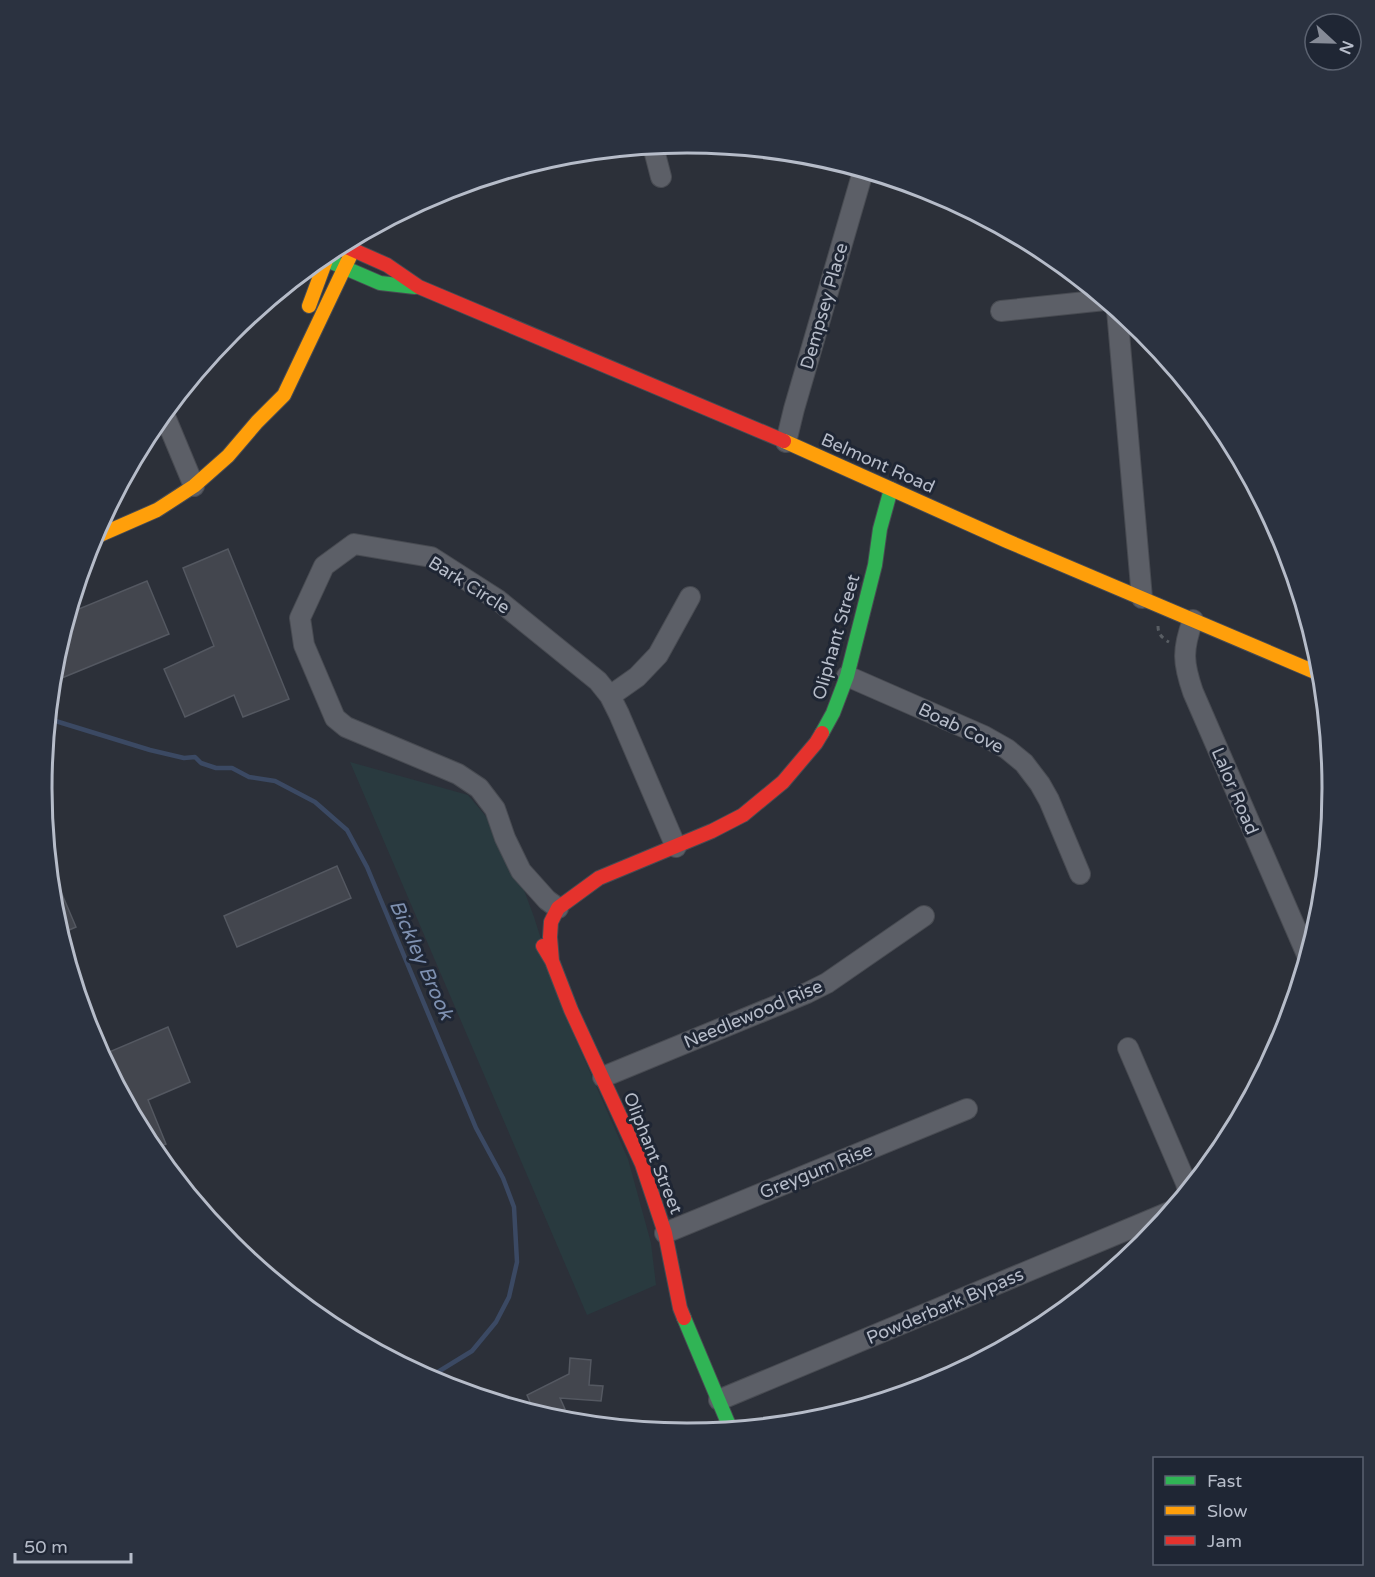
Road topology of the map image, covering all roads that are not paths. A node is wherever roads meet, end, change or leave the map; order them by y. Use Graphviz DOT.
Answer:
graph roads {
  1 [pos="655,155"];
  2 [pos="661,177"];
  3 [pos="861,178"];
  4 [pos="353,249"];
  5 [pos="347,253"];
  6 [pos="334,261"];
  7 [pos="345,268"];
  8 [pos="321,271"];
  9 [pos="420,287"];
  10 [pos="1094,301"];
  11 [pos="1001,311"];
  12 [pos="1118,322"];
  13 [pos="302,323"];
  14 [pos="268,395"];
  15 [pos="257,422"];
  16 [pos="168,424"];
  17 [pos="786,442"];
  18 [pos="194,486"];
  19 [pos="891,489"];
  20 [pos="107,532"];
  21 [pos="893,536"];
  22 [pos="875,565"];
  23 [pos="690,597"];
  24 [pos="1142,598"];
  25 [pos="1193,621"];
  26 [pos="1311,670"];
  27 [pos="847,676"];
  28 [pos="610,696"];
  29 [pos="676,847"];
  30 [pos="1080,874"];
  31 [pos="599,878"];
  32 [pos="572,882"];
  33 [pos="554,900"];
  34 [pos="924,916"];
  35 [pos="1303,945"];
  36 [pos="1128,1048"];
  37 [pos="603,1077"];
  38 [pos="967,1109"];
  39 [pos="1185,1183"];
  40 [pos="1155,1218"];
  41 [pos="665,1233"];
  42 [pos="719,1400"];
  43 [pos="728,1422"];
  1 -- 2 [label="street"];
  3 -- 17 [label="street, Dempsey Place"];
  4 -- 9 [label="main road, Belmont Road"];
  5 -- 7 [label="main road"];
  6 -- 7 [label="main road, Belmont Road"];
  7 -- 9 [label="main road, Belmont Road"];
  7 -- 15 [label="main road"];
  8 -- 13 [label="main road"];
  9 -- 17 [label="main road, Belmont Road"];
  10 -- 11 [label="street"];
  12 -- 24 [label="street"];
  14 -- 15 [label="main road"];
  15 -- 18 [label="main road"];
  16 -- 18 [label="street"];
  17 -- 19 [label="main road, Belmont Road"];
  18 -- 20 [label="main road"];
  19 -- 22 [label="main road, Oliphant Street"];
  19 -- 24 [label="main road, Belmont Road"];
  21 -- 22 [label="main road, Oliphant Street"];
  22 -- 27 [label="main road, Oliphant Street"];
  23 -- 28 [label="street"];
  24 -- 25 [label="main road, Belmont Road"];
  25 -- 26 [label="main road, Belmont Road"];
  25 -- 35 [label="street, Lalor Road"];
  27 -- 29 [label="main road, Oliphant Street"];
  27 -- 30 [label="street, Boab Cove"];
  28 -- 29 [label="street, Bark Circle"];
  28 -- 33 [label="street, Bark Circle"];
  29 -- 31 [label="main road, Oliphant Street"];
  31 -- 32 [label="main road, Oliphant Street"];
  31 -- 33 [label="main road, Oliphant Street"];
  33 -- 37 [label="main road, Oliphant Street"];
  34 -- 37 [label="street, Needlewood Rise"];
  36 -- 39 [label="street"];
  37 -- 41 [label="main road, Oliphant Street"];
  38 -- 41 [label="street, Greygum Rise"];
  40 -- 42 [label="street, Powderbark Bypass"];
  41 -- 42 [label="main road, Oliphant Street"];
  42 -- 43 [label="main road, Oliphant Street"];
}
